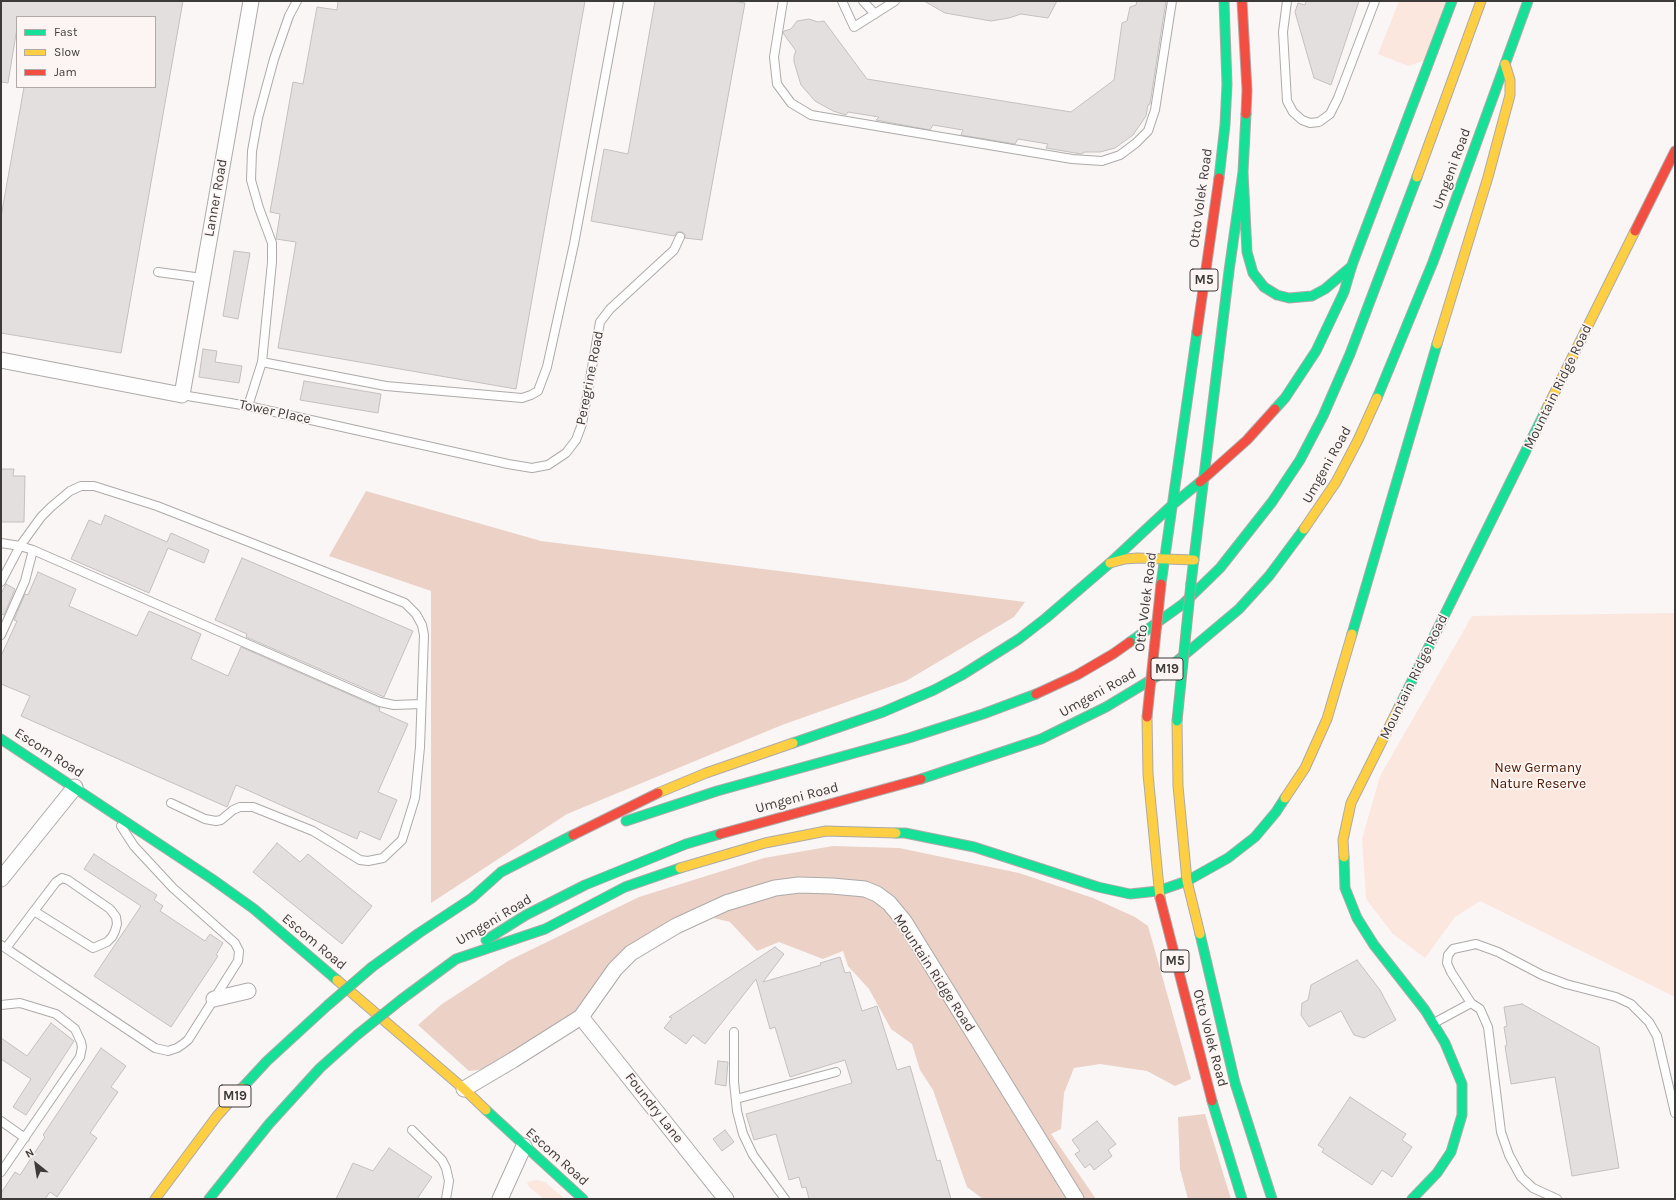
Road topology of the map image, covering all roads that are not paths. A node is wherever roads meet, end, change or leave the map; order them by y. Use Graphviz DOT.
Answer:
graph roads {
  1 [pos="251,1"];
  2 [pos="297,1"];
  3 [pos="618,1"];
  4 [pos="783,1"];
  5 [pos="842,1"];
  6 [pos="863,1"];
  7 [pos="895,1"];
  8 [pos="1172,1"];
  9 [pos="1224,1"];
  10 [pos="1242,1"];
  11 [pos="1287,1"];
  12 [pos="1375,1"];
  13 [pos="1452,1"];
  14 [pos="1481,1"];
  15 [pos="1528,1"];
  16 [pos="875,14"];
  17 [pos="1505,64"];
  18 [pos="1675,151"];
  19 [pos="1243,172"];
  20 [pos="680,237"];
  21 [pos="1352,265"];
  22 [pos="158,272"];
  23 [pos="202,278"];
  24 [pos="1,360"];
  25 [pos="262,362"];
  26 [pos="182,395"];
  27 [pos="248,406"];
  28 [pos="548,465"];
  29 [pos="1205,478"];
  30 [pos="1171,506"];
  31 [pos="1,543"];
  32 [pos="20,546"];
  33 [pos="33,550"];
  34 [pos="1165,558"];
  35 [pos="1194,560"];
  36 [pos="1110,563"];
  37 [pos="1,582"];
  38 [pos="1,635"];
  39 [pos="421,704"];
  40 [pos="1,739"];
  41 [pos="75,787"];
  42 [pos="171,803"];
  43 [pos="115,813"];
  44 [pos="1,880"];
  45 [pos="1187,881"];
  46 [pos="1158,891"];
  47 [pos="472,898"];
  48 [pos="34,911"];
  49 [pos="4,946"];
  50 [pos="456,959"];
  51 [pos="248,991"];
  52 [pos="214,999"];
  53 [pos="1471,1003"];
  54 [pos="1,1005"];
  55 [pos="581,1017"];
  56 [pos="1433,1023"];
  57 [pos="734,1032"];
  58 [pos="836,1072"];
  59 [pos="464,1089"];
  60 [pos="736,1099"];
  61 [pos="1675,1113"];
  62 [pos="1,1121"];
  63 [pos="412,1130"];
  64 [pos="26,1138"];
  65 [pos="524,1146"];
  66 [pos="1,1172"];
  67 [pos="156,1199"];
  68 [pos="209,1199"];
  69 [pos="446,1199"];
  70 [pos="500,1199"];
  71 [pos="583,1199"];
  72 [pos="726,1199"];
  73 [pos="785,1199"];
  74 [pos="1076,1199"];
  75 [pos="1242,1199"];
  76 [pos="1272,1199"];
  77 [pos="1412,1199"];
  78 [pos="1557,1199"];
  1 -- 23 [label="street, Lanner Road"];
  2 -- 25 [label="lane"];
  3 -- 25 [label="lane"];
  4 -- 8 [label="lane"];
  5 -- 16 [label="lane"];
  6 -- 16 [label="lane"];
  7 -- 16 [label="lane"];
  9 -- 30 [label="main road, Otto Volek Road / M5"];
  10 -- 19 [label="main road, Otto Volek Road / M5"];
  11 -- 12 [label="lane"];
  13 -- 21 [label="main road"];
  14 -- 47 [label="main road, Umgeni Road / M19"];
  15 -- 17 [label="main road, Umgeni Road / M19"];
  17 -- 45 [label="main road"];
  17 -- 50 [label="main road, Umgeni Road / M19"];
  18 -- 56 [label="main road, Mountain Ridge Road"];
  19 -- 21 [label="main road"];
  19 -- 29 [label="main road, Otto Volek Road / M5"];
  20 -- 28 [label="lane, Peregrine Road"];
  21 -- 29 [label="main road"];
  22 -- 23 [label="lane"];
  23 -- 26 [label="street, Lanner Road"];
  24 -- 26 [label="street, Tower Place"];
  25 -- 27 [label="lane"];
  26 -- 27 [label="lane, Tower Place"];
  27 -- 28 [label="lane, Tower Place"];
  29 -- 30 [label="main road"];
  29 -- 35 [label="main road, Otto Volek Road / M5"];
  30 -- 34 [label="main road, Otto Volek Road / M5"];
  30 -- 36 [label="main road"];
  31 -- 32 [label="lane"];
  32 -- 33 [label="lane"];
  32 -- 37 [label="lane"];
  32 -- 39 [label="lane"];
  33 -- 38 [label="lane"];
  33 -- 39 [label="lane"];
  34 -- 35 [label="main road"];
  34 -- 36 [label="main road"];
  34 -- 46 [label="main road, Otto Volek Road / M5, bridge"];
  35 -- 45 [label="main road, Otto Volek Road / M5, bridge"];
  36 -- 47 [label="main road"];
  39 -- 42 [label="lane"];
  40 -- 41 [label="main road, Escom Road"];
  41 -- 43 [label="main road, Escom Road"];
  41 -- 44 [label="street"];
  43 -- 52 [label="lane"];
  43 -- 59 [label="main road, Escom Road"];
  45 -- 46 [label="main road"];
  45 -- 76 [label="main road, Otto Volek Road / M5"];
  46 -- 50 [label="main road"];
  46 -- 75 [label="main road, Otto Volek Road / M5"];
  47 -- 67 [label="main road, M19, bridge"];
  48 -- 48 [label="lane"];
  48 -- 49 [label="lane"];
  49 -- 52 [label="lane"];
  50 -- 68 [label="main road, M19, bridge"];
  51 -- 52 [label="street"];
  53 -- 56 [label="lane"];
  53 -- 61 [label="lane"];
  53 -- 78 [label="lane"];
  54 -- 64 [label="lane"];
  55 -- 59 [label="street, Mountain Ridge Road"];
  55 -- 72 [label="street, Foundry Lane"];
  55 -- 74 [label="street, Mountain Ridge Road"];
  56 -- 77 [label="main road, Mountain Ridge Road"];
  57 -- 60 [label="lane"];
  58 -- 60 [label="lane"];
  59 -- 65 [label="main road, Escom Road"];
  60 -- 73 [label="lane"];
  62 -- 64 [label="lane"];
  63 -- 69 [label="lane"];
  64 -- 66 [label="lane"];
  65 -- 70 [label="street"];
  65 -- 71 [label="main road, Escom Road"];
}
